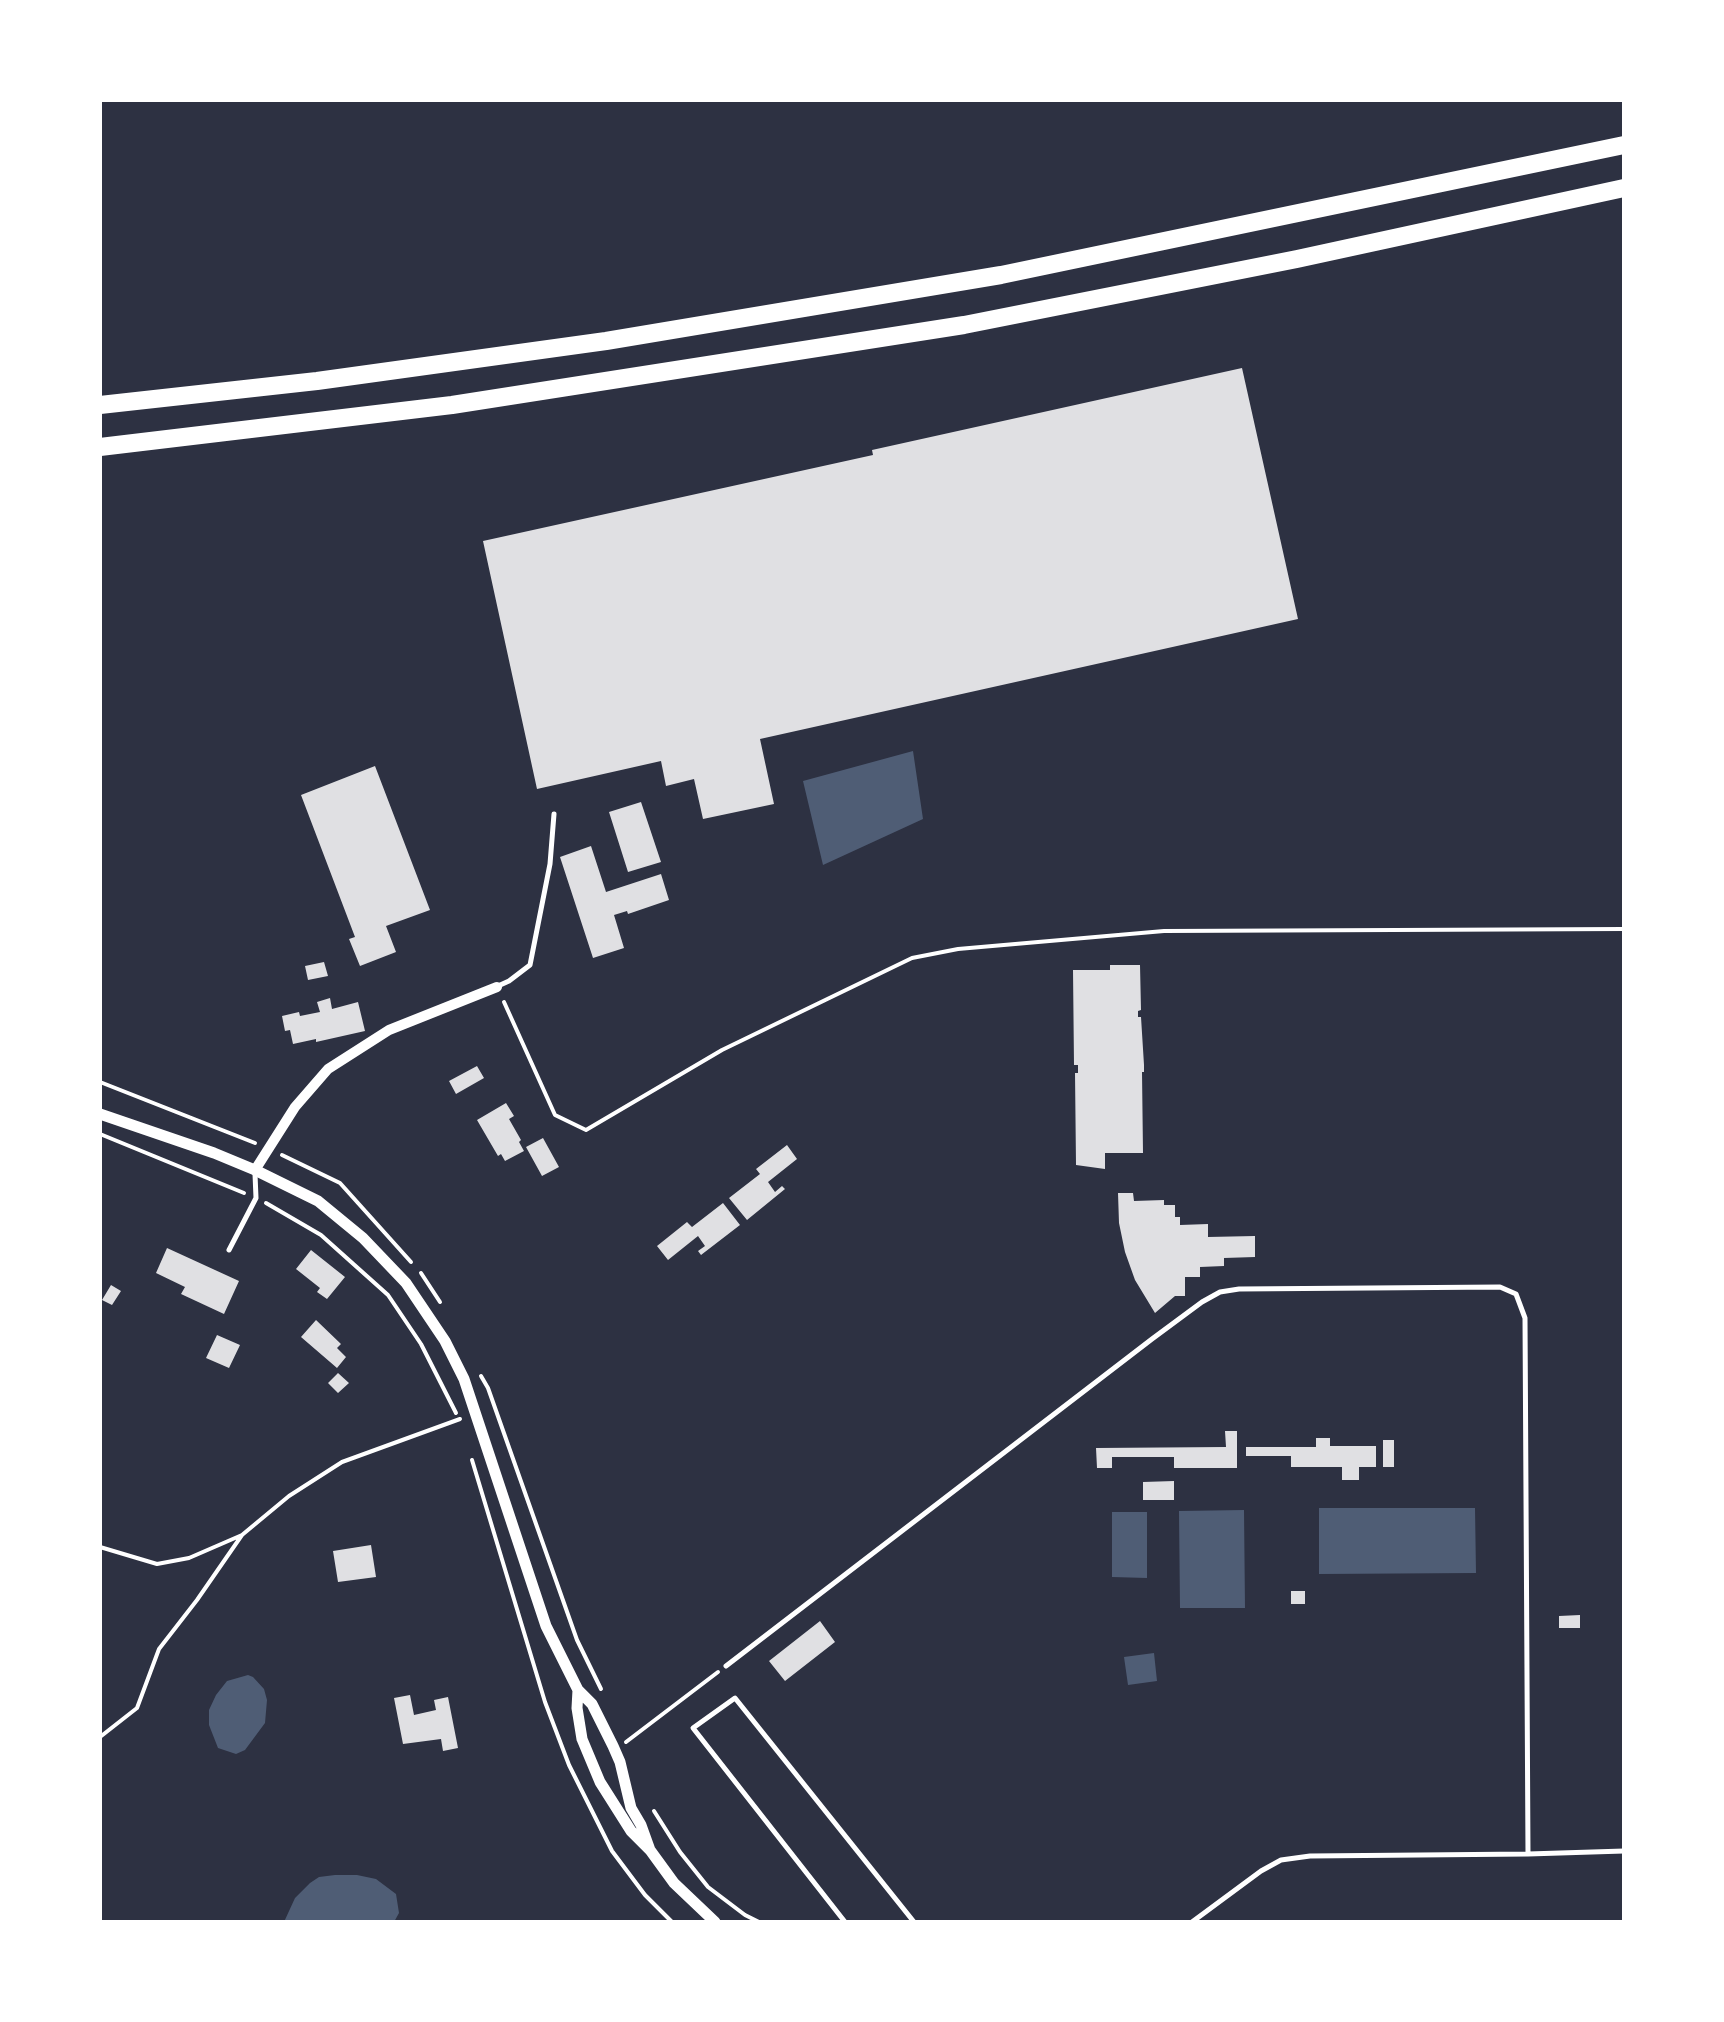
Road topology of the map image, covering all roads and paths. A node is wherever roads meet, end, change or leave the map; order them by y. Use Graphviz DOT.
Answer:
graph roads {
  1 [pos="1624,145"];
  2 [pos="1624,188"];
  3 [pos="100,404"];
  4 [pos="100,447"];
  5 [pos="554,814"];
  6 [pos="1624,929"];
  7 [pos="496,986"];
  8 [pos="100,1082"];
  9 [pos="100,1114"];
  10 [pos="100,1134"];
  11 [pos="268,1148"];
  12 [pos="256,1170"];
  13 [pos="256,1198"];
  14 [pos="229,1250"];
  15 [pos="471,1457"];
  16 [pos="242,1535"];
  17 [pos="100,1547"];
  18 [pos="726,1666"];
  19 [pos="597,1682"];
  20 [pos="578,1690"];
  21 [pos="605,1696"];
  22 [pos="100,1737"];
  23 [pos="628,1740"];
  24 [pos="613,1746"];
  25 [pos="632,1750"];
  26 [pos="588,1757"];
  27 [pos="570,1765"];
  28 [pos="646,1800"];
  29 [pos="650,1850"];
  30 [pos="1624,1851"];
  31 [pos="1528,1854"];
  32 [pos="910,1921"];
  33 [pos="672,1922"];
  34 [pos="715,1922"];
  35 [pos="759,1922"];
  36 [pos="844,1922"];
  37 [pos="1192,1922"];
  1 -- 3 [label="highway"];
  2 -- 4 [label="highway"];
  5 -- 7 [label="lane"];
  6 -- 7 [label="path"];
  7 -- 11 [label="street"];
  8 -- 11 [label="path"];
  9 -- 12 [label="street"];
  10 -- 13 [label="path"];
  11 -- 12 [label="street"];
  12 -- 13 [label="lane"];
  12 -- 20 [label="street"];
  13 -- 14 [label="lane"];
  13 -- 16 [label="path"];
  15 -- 27 [label="path"];
  16 -- 17 [label="path"];
  16 -- 22 [label="path"];
  18 -- 23 [label="path"];
  18 -- 31 [label="lane"];
  19 -- 21 [label="path"];
  20 -- 24 [label="street"];
  20 -- 26 [label="street"];
  23 -- 24 [label="path"];
  23 -- 25 [label="path"];
  24 -- 29 [label="street"];
  26 -- 27 [label="path"];
  26 -- 29 [label="street"];
  27 -- 33 [label="path"];
  28 -- 35 [label="path"];
  29 -- 34 [label="street"];
  30 -- 31 [label="lane"];
  31 -- 37 [label="lane"];
  32 -- 36 [label="lane"];
}
